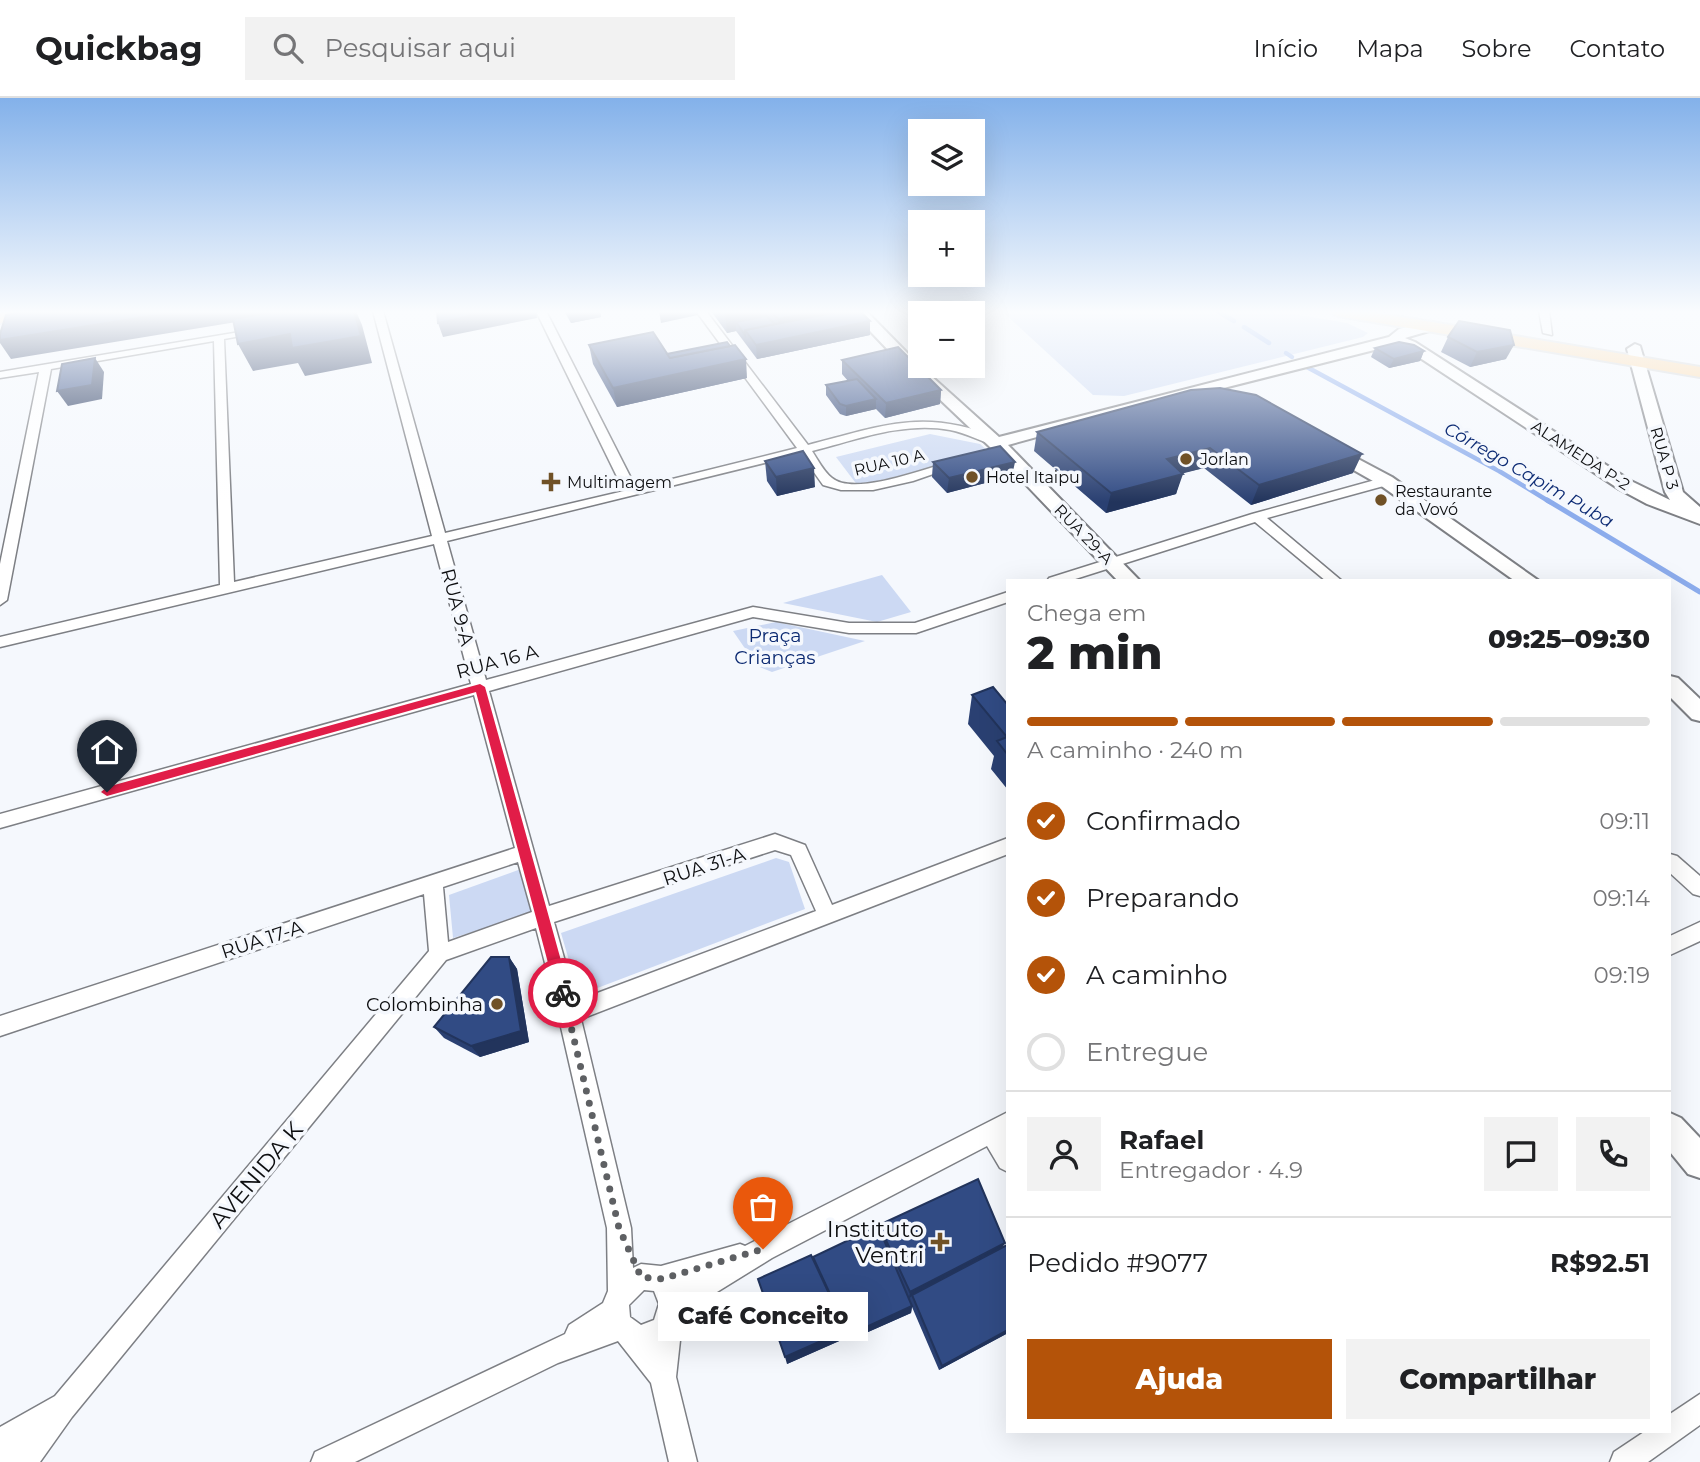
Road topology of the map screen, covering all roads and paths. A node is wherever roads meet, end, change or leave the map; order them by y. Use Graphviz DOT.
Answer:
graph roads {
  1 [pos="44,375"];
  2 [pos="220,375"];
  3 [pos="395,375"];
  4 [pos="573,375"];
  5 [pos="750,375"];
  6 [pos="920,375"];
  7 [pos="1279,375"];
  8 [pos="1456,375"];
  9 [pos="1642,375"];
  10 [pos="1317,441"];
  11 [pos="994,448"];
  12 [pos="805,452"];
  13 [pos="971,460"];
  14 [pos="1386,481"];
  15 [pos="1672,484"];
  16 [pos="1625,485"];
  17 [pos="632,494"];
  18 [pos="1257,517"];
  19 [pos="1700,517"];
  20 [pos="439,538"];
  21 [pos="1111,562"];
  22 [pos="1060,579"];
  23 [pos="1127,579"];
  24 [pos="1333,579"];
  25 [pos="1526,579"];
  26 [pos="227,588"];
  27 [pos="1006,598"];
  28 [pos="0,600"];
  29 [pos="0,642"];
  30 [pos="1671,685"];
  31 [pos="480,687"];
  32 [pos="1700,713"];
  33 [pos="0,821"];
  34 [pos="1006,847"];
  35 [pos="524,852"];
  36 [pos="1671,863"];
  37 [pos="433,883"];
  38 [pos="1700,888"];
  39 [pos="827,914"];
  40 [pos="542,917"];
  41 [pos="1700,931"];
  42 [pos="1671,946"];
  43 [pos="439,954"];
  44 [pos="569,1014"];
  45 [pos="0,1026"];
  46 [pos="1003,1129"];
  47 [pos="1671,1130"];
  48 [pos="1006,1148"];
  49 [pos="1700,1162"];
  50 [pos="763,1249"];
  51 [pos="632,1304"];
  52 [pos="671,1313"];
  53 [pos="663,1377"];
  54 [pos="73,1397"];
  55 [pos="1700,1408"];
  56 [pos="1671,1429"];
  57 [pos="1665,1433"];
  58 [pos="0,1442"];
  59 [pos="0,1454"];
  60 [pos="10,1462"];
  61 [pos="23,1462"];
  62 [pos="325,1462"];
  63 [pos="683,1462"];
  64 [pos="1624,1462"];
  1 -- 28 [label="street"];
  2 -- 26 [label="street"];
  3 -- 20 [label="street, RUA 9-A"];
  4 -- 17 [label="street"];
  5 -- 12 [label="street, RUA 10 A"];
  6 -- 11 [label="street, RUA 29-A"];
  7 -- 11 [label="street"];
  8 -- 16 [label="street, ALAMEDA P-2"];
  9 -- 15 [label="street, RUA P 3"];
  10 -- 14 [label="street"];
  11 -- 12 [label="street"];
  11 -- 21 [label="street, RUA 29-A"];
  12 -- 13 [label="street, RUA 10 A"];
  12 -- 17 [label="street"];
  14 -- 18 [label="street"];
  14 -- 25 [label="street"];
  15 -- 16 [label="street"];
  15 -- 19 [label="street, RUA P 3"];
  16 -- 19 [label="street, ALAMEDA P-2"];
  17 -- 20 [label="street"];
  18 -- 21 [label="street"];
  18 -- 24 [label="street"];
  20 -- 26 [label="street"];
  20 -- 31 [label="street, RUA 9-A"];
  21 -- 22 [label="street"];
  21 -- 23 [label="street, RUA 29-A"];
  26 -- 29 [label="street"];
  27 -- 31 [label="street, RUA 16 A"];
  30 -- 32 [label="street"];
  31 -- 33 [label="street, RUA 16 A"];
  31 -- 35 [label="street, RUA 9-A"];
  34 -- 39 [label="street"];
  35 -- 37 [label="street, RUA 17-A"];
  35 -- 40 [label="street, RUA 9-A"];
  36 -- 38 [label="street"];
  37 -- 43 [label="street"];
  37 -- 45 [label="street, RUA 17-A"];
  39 -- 40 [label="street, RUA 31-A"];
  39 -- 44 [label="street"];
  40 -- 43 [label="street"];
  40 -- 44 [label="street, RUA 9-A"];
  41 -- 42 [label="street"];
  43 -- 54 [label="street, AVENIDA K"];
  44 -- 51 [label="street, RUA 9-A"];
  46 -- 48 [label="street"];
  46 -- 50 [label="street"];
  47 -- 49 [label="street"];
  50 -- 51 [label="street"];
  50 -- 52 [label="street"];
  51 -- 52 [label="street"];
  51 -- 52 [label="street"];
  51 -- 53 [label="street"];
  51 -- 62 [label="street"];
  52 -- 53 [label="street"];
  53 -- 63 [label="street"];
  54 -- 58 [label="street, AVENIDA K"];
  54 -- 61 [label="street, AVENIDA K"];
  55 -- 56 [label="street"];
  57 -- 64 [label="street"];
  59 -- 60 [label="street"];
}
